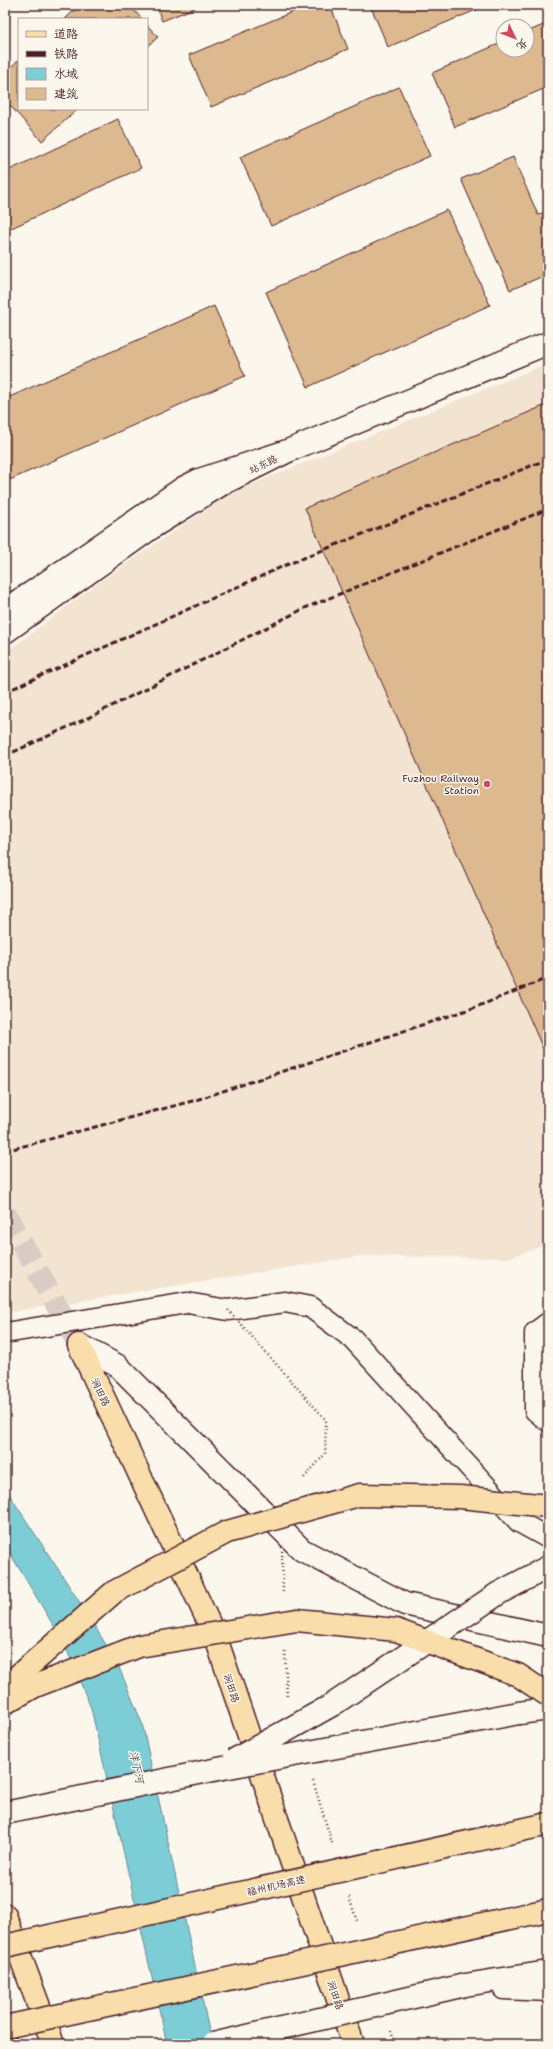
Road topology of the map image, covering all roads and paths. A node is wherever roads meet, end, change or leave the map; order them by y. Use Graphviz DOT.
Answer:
graph roads {
  1 [pos="548,343"];
  2 [pos="290,450"];
  3 [pos="5,609"];
  4 [pos="5,632"];
  5 [pos="228,1310"];
  6 [pos="548,1324"];
  7 [pos="5,1333"];
  8 [pos="548,1420"];
  9 [pos="300,1482"];
  10 [pos="548,1506"];
  11 [pos="548,1538"];
  12 [pos="282,1544"];
  13 [pos="548,1567"];
  14 [pos="283,1600"];
  15 [pos="548,1636"];
  16 [pos="285,1647"];
  17 [pos="5,1687"];
  18 [pos="548,1695"];
  19 [pos="289,1702"];
  20 [pos="5,1703"];
  21 [pos="548,1709"];
  22 [pos="218,1769"];
  23 [pos="312,1778"];
  24 [pos="5,1813"];
  25 [pos="548,1824"];
  26 [pos="334,1846"];
  27 [pos="348,1892"];
  28 [pos="548,1910"];
  29 [pos="5,1915"];
  30 [pos="357,1922"];
  31 [pos="5,1946"];
  32 [pos="548,1972"];
  33 [pos="465,1985"];
  34 [pos="548,1990"];
  35 [pos="5,2027"];
  36 [pos="390,2029"];
  37 [pos="53,2044"];
  38 [pos="213,2044"];
  39 [pos="353,2044"];
  40 [pos="395,2044"];
  1 -- 2 [label="main road, 站东路"];
  2 -- 3 [label="main road"];
  2 -- 4 [label="main road, 站东路"];
  5 -- 7 [label="lane, bridge"];
  5 -- 9 [label="path, bridge"];
  5 -- 11 [label="lane"];
  6 -- 8 [label="main road"];
  10 -- 17 [label="main road, bridge"];
  12 -- 14 [label="path, bridge"];
  13 -- 22 [label="main road, bridge"];
  15 -- 39 [label="main road, 涧田路"];
  16 -- 19 [label="path, bridge"];
  18 -- 20 [label="main road, bridge"];
  21 -- 22 [label="main road, bridge"];
  22 -- 24 [label="main road, bridge"];
  23 -- 26 [label="path, bridge"];
  25 -- 31 [label="main road, 福州机场高速, bridge"];
  27 -- 30 [label="path, bridge"];
  28 -- 35 [label="main road, bridge"];
  29 -- 37 [label="main road"];
  32 -- 33 [label="main road"];
  33 -- 34 [label="main road"];
  33 -- 38 [label="main road, bridge"];
  36 -- 40 [label="path, bridge"];
}
